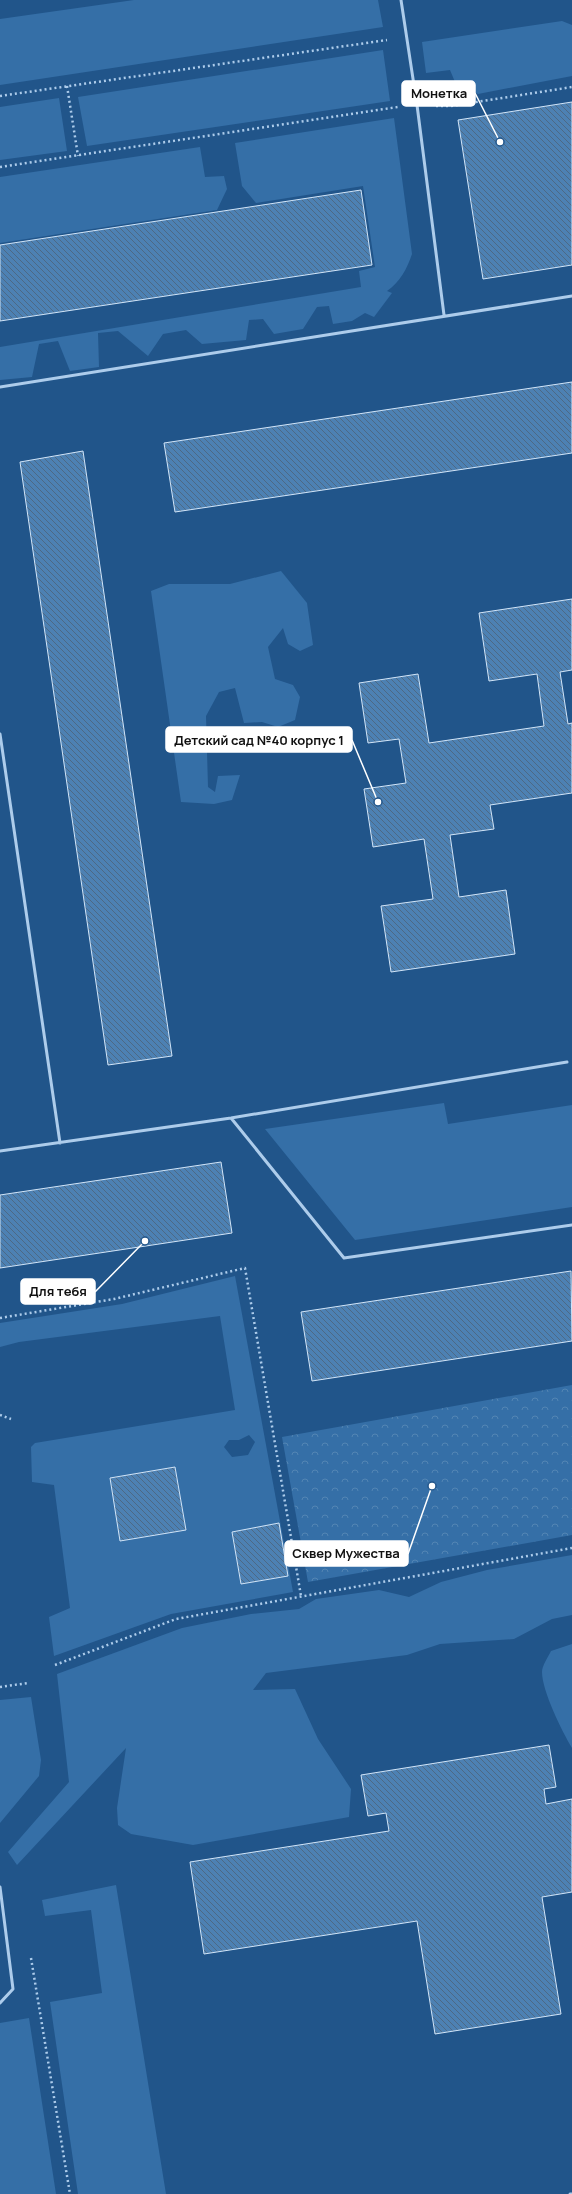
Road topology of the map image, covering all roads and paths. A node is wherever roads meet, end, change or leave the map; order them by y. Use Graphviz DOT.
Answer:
graph roads {
  1 [pos="401,0"];
  2 [pos="406,37"];
  3 [pos="67,86"];
  4 [pos="572,87"];
  5 [pos="0,96"];
  6 [pos="431,105"];
  7 [pos="399,107"];
  8 [pos="78,156"];
  9 [pos="0,167"];
  10 [pos="572,296"];
  11 [pos="444,315"];
  12 [pos="0,387"];
  13 [pos="0,734"];
  14 [pos="567,1062"];
  15 [pos="231,1118"];
  16 [pos="60,1143"];
  17 [pos="0,1151"];
  18 [pos="572,1224"];
  19 [pos="0,1318"];
  20 [pos="0,1416"];
  21 [pos="11,1419"];
  22 [pos="572,1548"];
  23 [pos="301,1596"];
  24 [pos="55,1665"];
  25 [pos="28,1683"];
  26 [pos="0,1688"];
  27 [pos="0,1887"];
  28 [pos="30,1950"];
  29 [pos="0,2003"];
  30 [pos="70,2194"];
  1 -- 2 [label="lane"];
  2 -- 3 [label="path"];
  2 -- 11 [label="lane"];
  3 -- 5 [label="path"];
  3 -- 8 [label="path"];
  4 -- 6 [label="path"];
  7 -- 8 [label="path"];
  8 -- 9 [label="path"];
  10 -- 11 [label="lane"];
  11 -- 12 [label="lane"];
  13 -- 16 [label="lane"];
  14 -- 15 [label="lane"];
  15 -- 16 [label="lane"];
  15 -- 18 [label="lane"];
  16 -- 17 [label="lane"];
  19 -- 23 [label="path"];
  20 -- 21 [label="path"];
  22 -- 23 [label="path"];
  23 -- 24 [label="path"];
  25 -- 26 [label="path"];
  27 -- 29 [label="lane"];
  28 -- 30 [label="path"];
}
